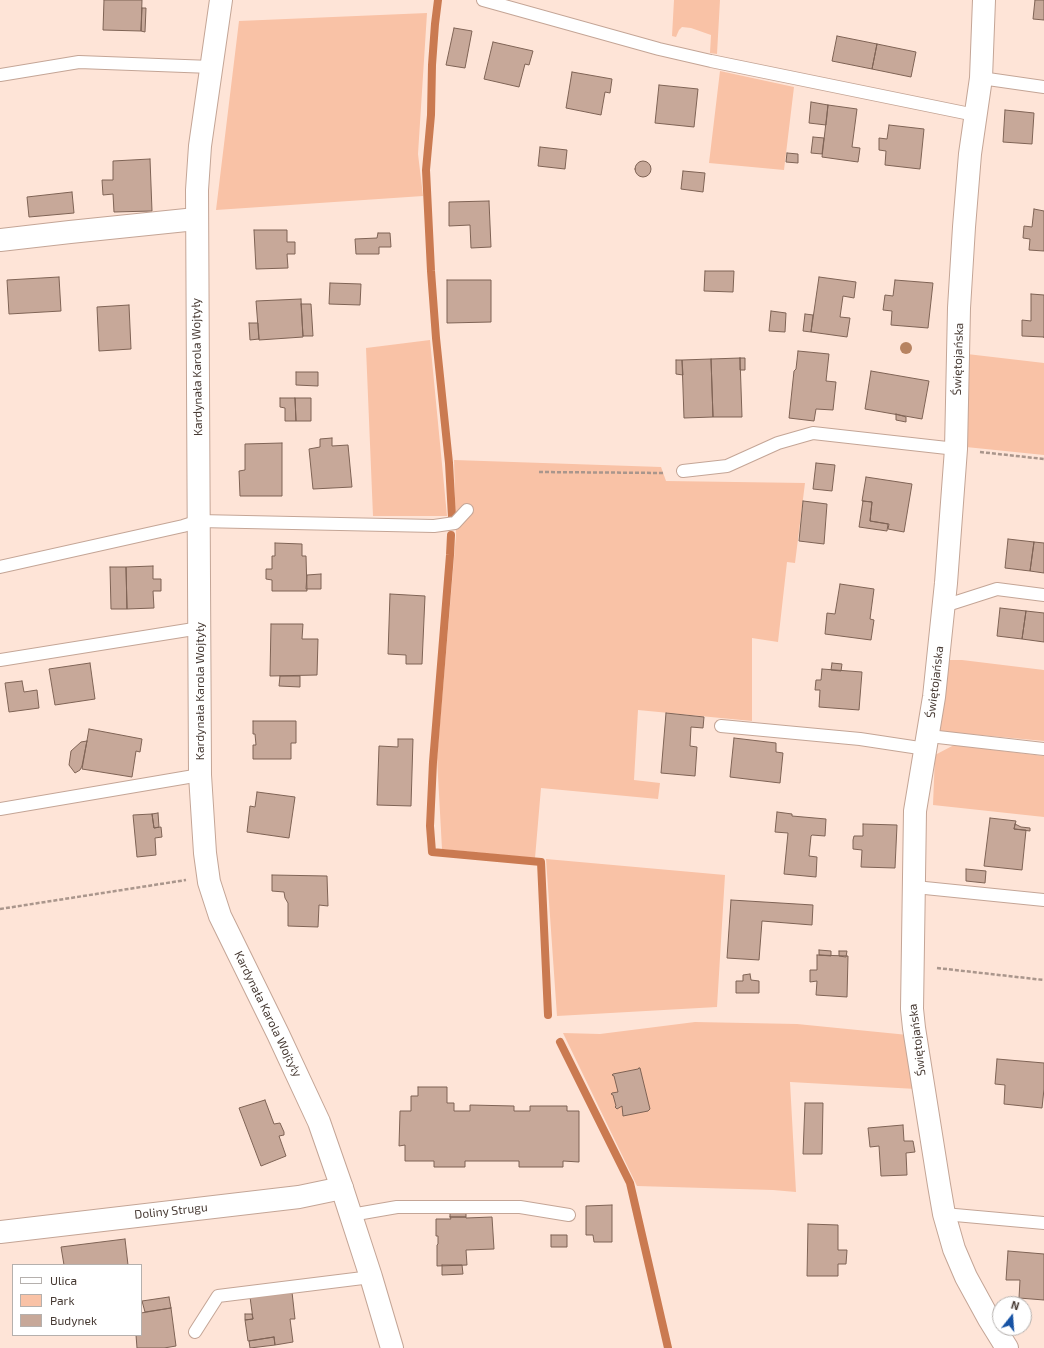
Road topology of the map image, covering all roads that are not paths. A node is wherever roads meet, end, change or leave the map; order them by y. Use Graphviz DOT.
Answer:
graph roads {
  1 [pos="221,0"];
  2 [pos="483,0"];
  3 [pos="984,0"];
  4 [pos="211,67"];
  5 [pos="0,75"];
  6 [pos="980,78"];
  7 [pos="1044,87"];
  8 [pos="975,114"];
  9 [pos="196,219"];
  10 [pos="0,240"];
  11 [pos="956,449"];
  12 [pos="683,472"];
  13 [pos="467,510"];
  14 [pos="199,521"];
  15 [pos="0,567"];
  16 [pos="1044,595"];
  17 [pos="944,606"];
  18 [pos="200,628"];
  19 [pos="0,660"];
  20 [pos="721,726"];
  21 [pos="927,743"];
  22 [pos="1044,749"];
  23 [pos="200,775"];
  24 [pos="0,809"];
  25 [pos="915,887"];
  26 [pos="1044,900"];
  27 [pos="342,1188"];
  28 [pos="944,1214"];
  29 [pos="351,1215"];
  30 [pos="569,1215"];
  31 [pos="1044,1223"];
  32 [pos="0,1232"];
  33 [pos="371,1277"];
  34 [pos="195,1332"];
  35 [pos="392,1348"];
  36 [pos="1007,1348"];
  1 -- 4 [label="street, Kardynała Karola Wojtyły"];
  2 -- 8 [label="lane"];
  3 -- 6 [label="street, Świętojańska"];
  4 -- 5 [label="lane"];
  4 -- 9 [label="street, Kardynała Karola Wojtyły"];
  6 -- 7 [label="lane"];
  6 -- 8 [label="street, Świętojańska"];
  8 -- 11 [label="street, Świętojańska"];
  9 -- 10 [label="street"];
  9 -- 14 [label="street, Kardynała Karola Wojtyły"];
  11 -- 12 [label="lane"];
  11 -- 17 [label="street, Świętojańska"];
  13 -- 14 [label="lane"];
  14 -- 15 [label="lane"];
  14 -- 18 [label="street, Kardynała Karola Wojtyły"];
  16 -- 17 [label="lane"];
  17 -- 21 [label="street, Świętojańska"];
  18 -- 19 [label="lane"];
  18 -- 23 [label="street, Kardynała Karola Wojtyły"];
  20 -- 21 [label="lane"];
  21 -- 22 [label="lane"];
  21 -- 25 [label="street, Świętojańska"];
  23 -- 24 [label="lane"];
  23 -- 27 [label="street, Kardynała Karola Wojtyły"];
  25 -- 26 [label="lane"];
  25 -- 28 [label="street, Świętojańska"];
  27 -- 29 [label="street, Kardynała Karola Wojtyły"];
  27 -- 32 [label="street, Doliny Strugu"];
  28 -- 31 [label="lane"];
  28 -- 36 [label="street, Świętojańska"];
  29 -- 30 [label="lane"];
  29 -- 33 [label="street, Kardynała Karola Wojtyły"];
  33 -- 34 [label="lane"];
  33 -- 35 [label="street, Kardynała Karola Wojtyły"];
}
